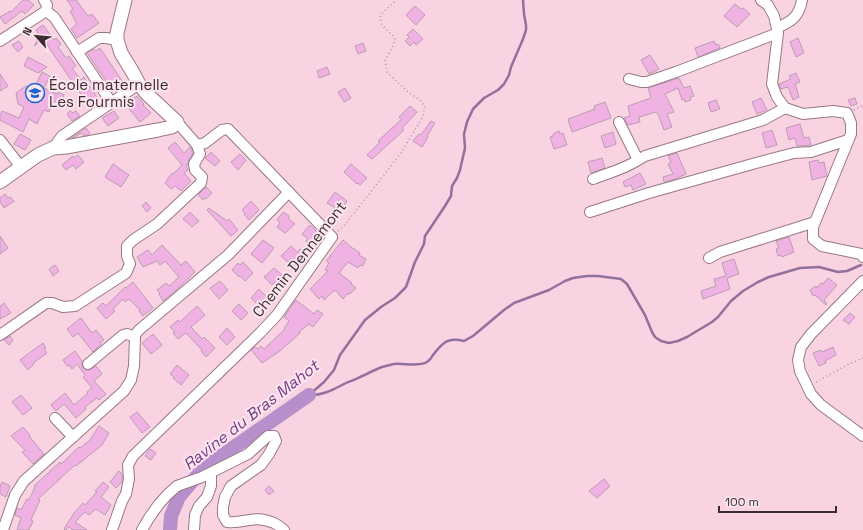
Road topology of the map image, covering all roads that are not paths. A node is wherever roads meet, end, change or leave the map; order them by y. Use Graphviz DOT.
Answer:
graph roads {
  1 [pos="44,0"];
  2 [pos="125,0"];
  3 [pos="761,0"];
  4 [pos="802,0"];
  5 [pos="46,11"];
  6 [pos="777,31"];
  7 [pos="0,40"];
  8 [pos="117,40"];
  9 [pos="77,52"];
  10 [pos="629,79"];
  11 [pos="139,84"];
  12 [pos="111,102"];
  13 [pos="785,108"];
  14 [pos="177,122"];
  15 [pos="619,122"];
  16 [pos="0,140"];
  17 [pos="848,140"];
  18 [pos="197,145"];
  19 [pos="53,148"];
  20 [pos="638,160"];
  21 [pos="21,167"];
  22 [pos="593,179"];
  23 [pos="0,182"];
  24 [pos="289,192"];
  25 [pos="590,212"];
  26 [pos="815,222"];
  27 [pos="863,257"];
  28 [pos="709,258"];
  29 [pos="863,281"];
  30 [pos="0,334"];
  31 [pos="135,337"];
  32 [pos="88,364"];
  33 [pos="55,418"];
  34 [pos="863,436"];
  35 [pos="73,437"];
  36 [pos="206,475"];
  37 [pos="3,530"];
  38 [pos="112,530"];
  39 [pos="142,530"];
  40 [pos="194,530"];
  41 [pos="284,530"];
  1 -- 5 [label="street"];
  2 -- 8 [label="main road"];
  3 -- 6 [label="street"];
  4 -- 6 [label="street"];
  5 -- 7 [label="street"];
  5 -- 9 [label="street"];
  6 -- 10 [label="street"];
  6 -- 13 [label="street"];
  8 -- 9 [label="street"];
  8 -- 11 [label="main road"];
  9 -- 12 [label="street"];
  11 -- 12 [label="street"];
  11 -- 14 [label="main road"];
  12 -- 19 [label="street"];
  13 -- 17 [label="street"];
  13 -- 20 [label="street"];
  14 -- 18 [label="street"];
  14 -- 19 [label="main road"];
  15 -- 20 [label="street"];
  16 -- 21 [label="street"];
  17 -- 25 [label="street"];
  17 -- 26 [label="street"];
  18 -- 24 [label="street"];
  18 -- 30 [label="street"];
  19 -- 21 [label="main road"];
  20 -- 22 [label="street"];
  21 -- 23 [label="main road"];
  24 -- 31 [label="street"];
  24 -- 38 [label="street, Chemin Dennemont"];
  26 -- 27 [label="street"];
  26 -- 28 [label="street"];
  29 -- 34 [label="street"];
  31 -- 32 [label="street"];
  31 -- 35 [label="street"];
  33 -- 35 [label="street"];
  35 -- 37 [label="street"];
  36 -- 39 [label="street"];
  36 -- 40 [label="street"];
  36 -- 41 [label="street"];
}
